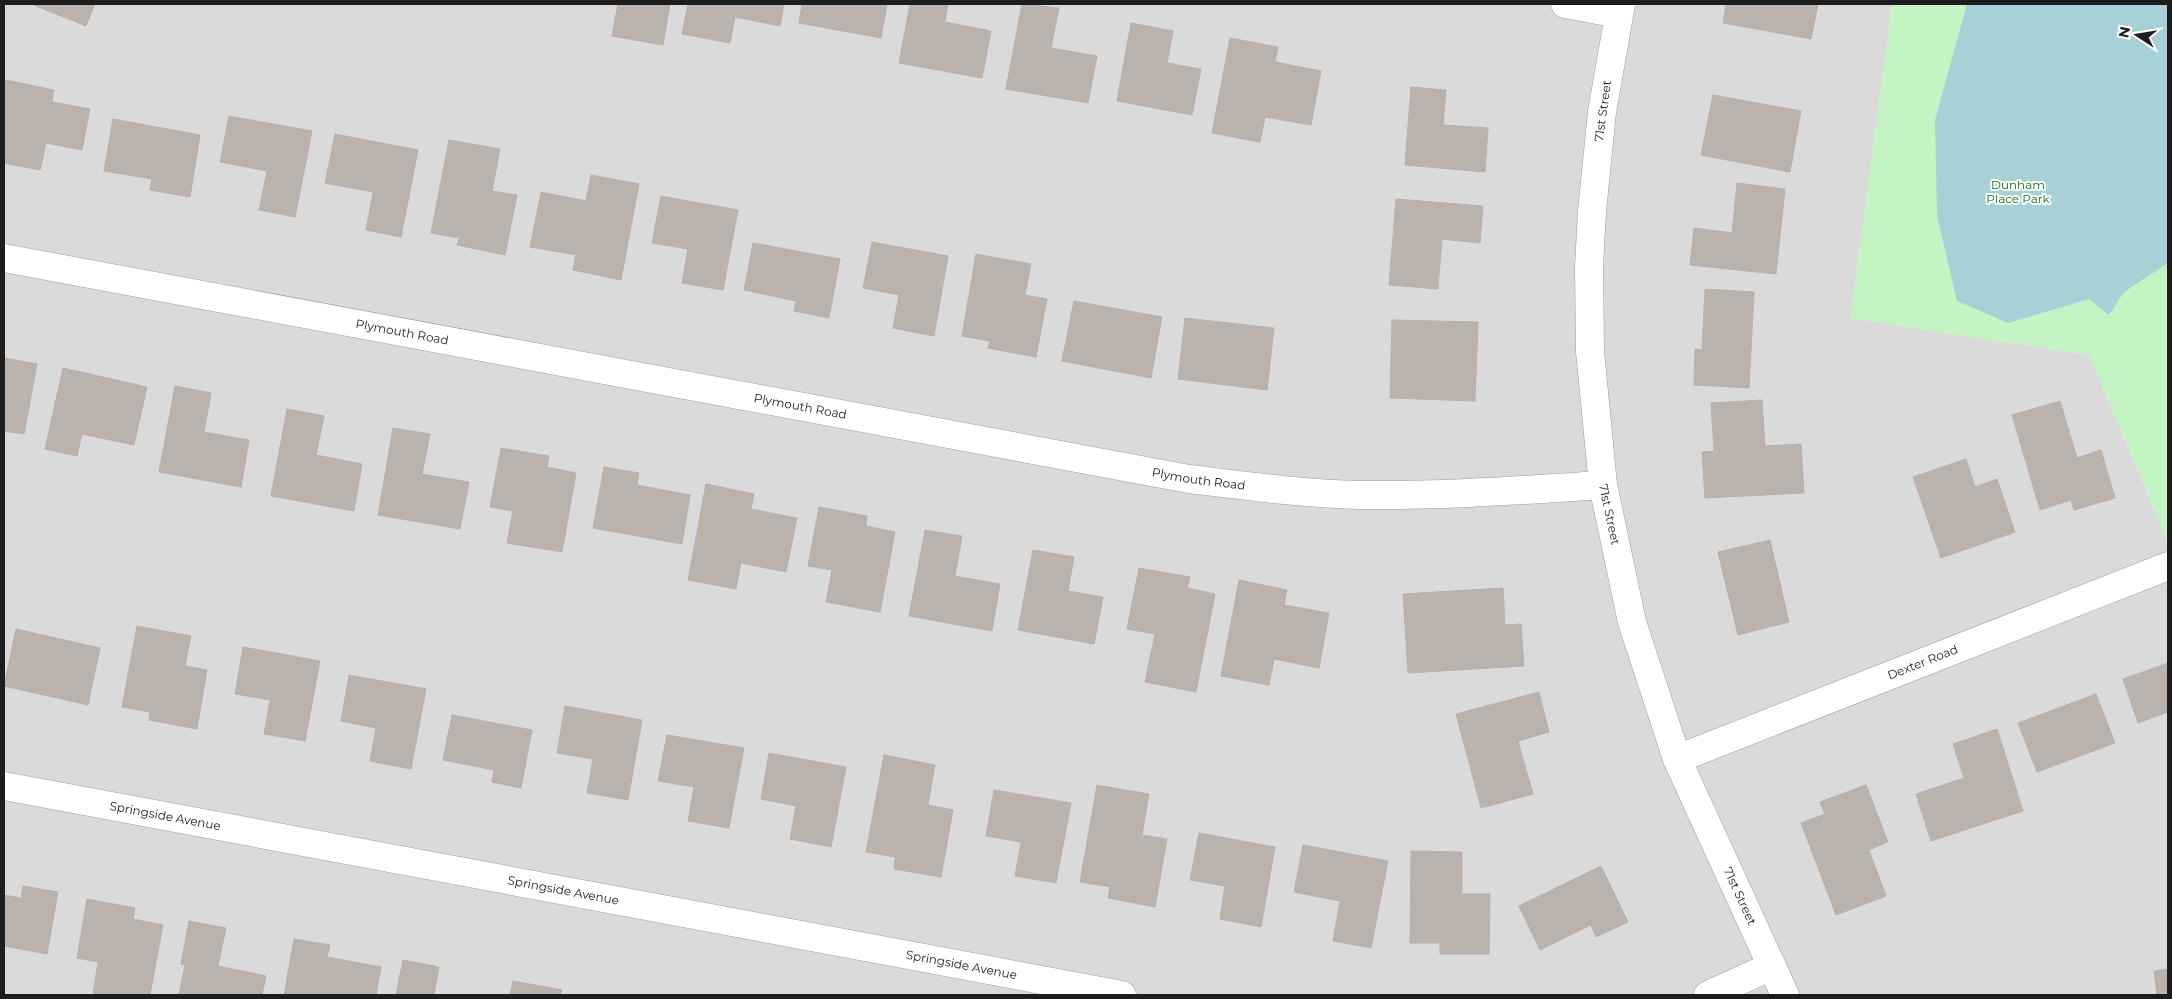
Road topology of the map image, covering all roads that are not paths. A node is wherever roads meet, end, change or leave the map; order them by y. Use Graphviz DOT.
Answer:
graph roads {
  1 [pos="1565,4"];
  2 [pos="1620,9"];
  3 [pos="4,258"];
  4 [pos="1603,485"];
  5 [pos="2168,566"];
  6 [pos="1677,759"];
  7 [pos="4,786"];
  8 [pos="1772,966"];
  9 [pos="1122,995"];
  10 [pos="1708,995"];
  11 [pos="1785,995"];
  1 -- 2 [label="street"];
  2 -- 4 [label="street, 71st Street"];
  3 -- 4 [label="street, Plymouth Road"];
  4 -- 6 [label="street, 71st Street"];
  5 -- 6 [label="street, Dexter Road"];
  6 -- 8 [label="street, 71st Street"];
  7 -- 9 [label="street, Springside Avenue"];
  8 -- 10 [label="street"];
  8 -- 11 [label="street, 71st Street"];
}
